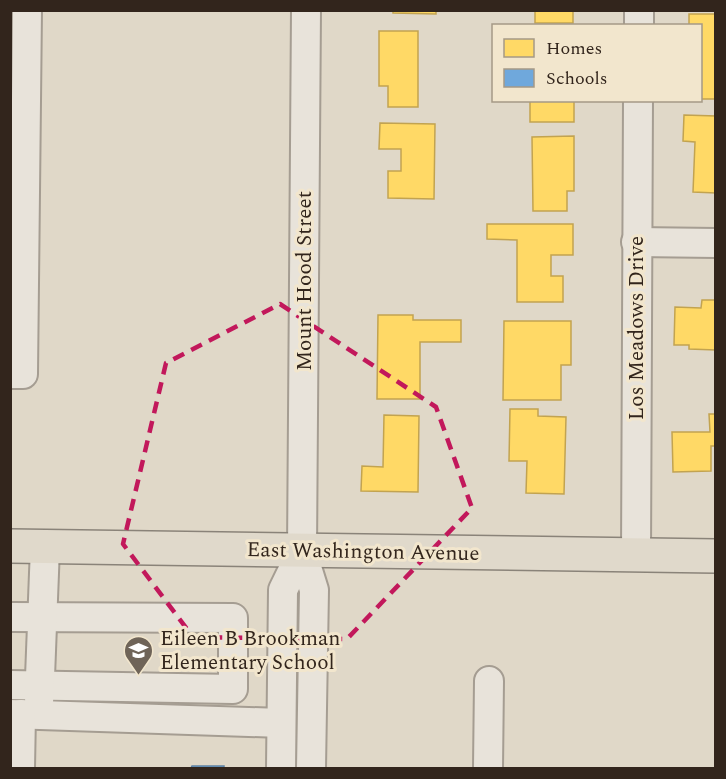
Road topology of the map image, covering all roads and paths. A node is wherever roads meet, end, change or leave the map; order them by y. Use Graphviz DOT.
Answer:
graph roads {
  1 [pos="27,10"];
  2 [pos="306,10"];
  3 [pos="638,102"];
  4 [pos="636,242"];
  5 [pos="716,243"];
  6 [pos="17,374"];
  7 [pos="10,546"];
  8 [pos="45,547"];
  9 [pos="302,551"];
  10 [pos="636,555"];
  11 [pos="716,556"];
  12 [pos="10,617"];
  13 [pos="43,617"];
  14 [pos="489,681"];
  15 [pos="10,685"];
  16 [pos="39,685"];
  17 [pos="23,714"];
  18 [pos="280,723"];
  19 [pos="20,768"];
  20 [pos="280,768"];
  21 [pos="311,768"];
  22 [pos="488,768"];
  1 -- 6 [label="street"];
  2 -- 9 [label="street, Mount Hood Street"];
  3 -- 4 [label="street, Los Meadows Drive"];
  4 -- 5 [label="street"];
  4 -- 10 [label="street, Los Meadows Drive"];
  7 -- 8 [label="main road, East Washington Avenue"];
  8 -- 9 [label="main road, East Washington Avenue"];
  8 -- 13 [label="street"];
  9 -- 10 [label="main road, East Washington Avenue"];
  9 -- 18 [label="street, Mount Hood Street"];
  9 -- 21 [label="street, Mount Hood Street"];
  10 -- 11 [label="main road, East Washington Avenue"];
  12 -- 13 [label="street"];
  13 -- 16 [label="street"];
  13 -- 16 [label="street"];
  14 -- 22 [label="street"];
  15 -- 16 [label="street"];
  16 -- 17 [label="street"];
  17 -- 18 [label="street"];
  17 -- 19 [label="street"];
  18 -- 20 [label="street, Mount Hood Street"];
}
